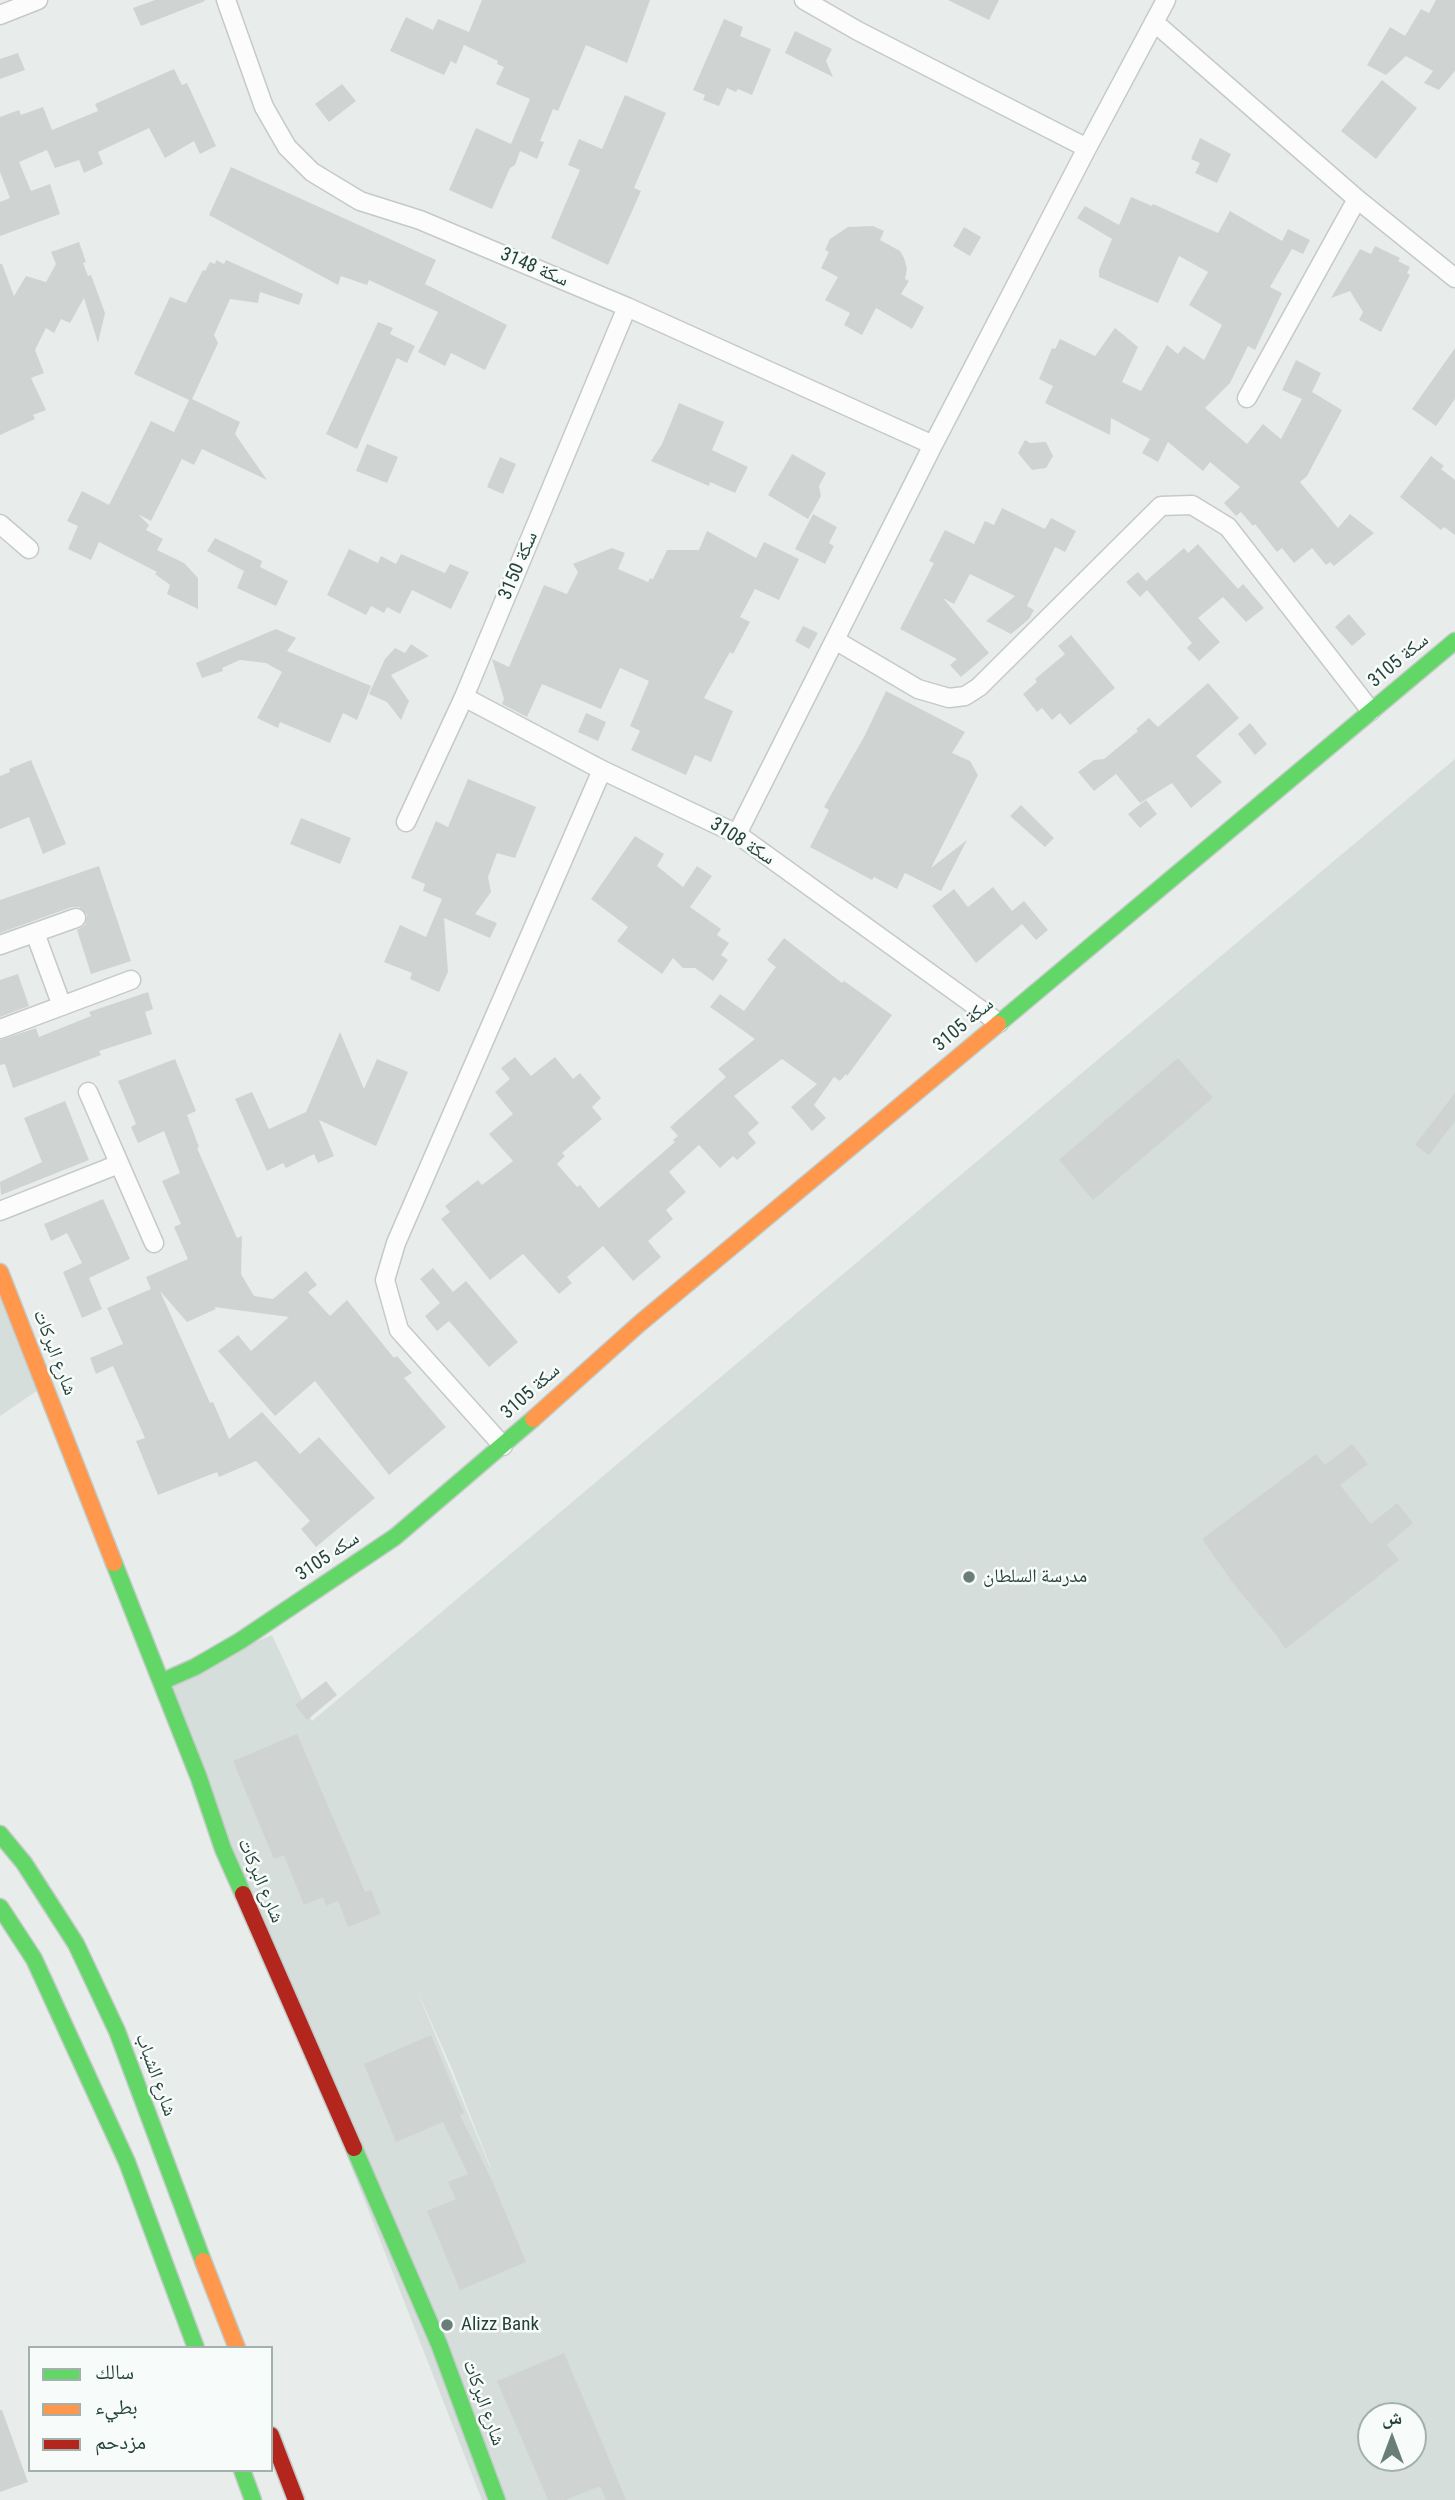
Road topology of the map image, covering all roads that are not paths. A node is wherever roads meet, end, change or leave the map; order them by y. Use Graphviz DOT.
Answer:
graph roads {
  1 [pos="38,0"];
  2 [pos="226,0"];
  3 [pos="804,0"];
  4 [pos="1166,0"];
  5 [pos="0,15"];
  6 [pos="1154,22"];
  7 [pos="1087,148"];
  8 [pos="1357,199"];
  9 [pos="1455,278"];
  10 [pos="627,307"];
  11 [pos="1247,398"];
  12 [pos="933,445"];
  13 [pos="0,524"];
  14 [pos="29,549"];
  15 [pos="835,640"];
  16 [pos="1455,641"];
  17 [pos="464,697"];
  18 [pos="1371,711"];
  19 [pos="602,770"];
  20 [pos="406,822"];
  21 [pos="737,834"];
  22 [pos="76,918"];
  23 [pos="35,933"];
  24 [pos="0,945"];
  25 [pos="131,980"];
  26 [pos="62,1006"];
  27 [pos="999,1023"];
  28 [pos="0,1029"];
  29 [pos="88,1092"];
  30 [pos="119,1164"];
  31 [pos="0,1211"];
  32 [pos="154,1243"];
  33 [pos="0,1272"];
  34 [pos="8,1317"];
  35 [pos="503,1446"];
  36 [pos="161,1682"];
  37 [pos="0,1834"];
  38 [pos="0,1907"];
  39 [pos="195,2346"];
  40 [pos="236,2346"];
  41 [pos="273,2440"];
  42 [pos="243,2472"];
  43 [pos="253,2500"];
  44 [pos="296,2500"];
  45 [pos="497,2500"];
  1 -- 5 [label="street"];
  2 -- 10 [label="street, سكة 3148"];
  3 -- 7 [label="street"];
  4 -- 6 [label="street"];
  6 -- 7 [label="street"];
  6 -- 8 [label="street"];
  7 -- 12 [label="street"];
  8 -- 9 [label="street"];
  8 -- 11 [label="street"];
  10 -- 12 [label="street, سكة 3148"];
  10 -- 17 [label="street, سكة 3150"];
  12 -- 15 [label="street"];
  13 -- 14 [label="street"];
  15 -- 18 [label="street"];
  15 -- 21 [label="street"];
  16 -- 18 [label="street, سكة 3105"];
  17 -- 19 [label="street, سكة 3108"];
  17 -- 20 [label="street, سكة 3150"];
  18 -- 27 [label="street, سكة 3105"];
  19 -- 21 [label="street, سكة 3108"];
  19 -- 35 [label="street"];
  21 -- 27 [label="street, سكة 3108"];
  22 -- 23 [label="street"];
  23 -- 24 [label="street"];
  23 -- 26 [label="street"];
  25 -- 26 [label="street"];
  26 -- 28 [label="street"];
  27 -- 35 [label="street, سكة 3105"];
  29 -- 30 [label="street"];
  30 -- 31 [label="street"];
  30 -- 32 [label="street"];
  33 -- 34 [label="street, شارع البركات"];
  34 -- 36 [label="street, شارع البركات"];
  35 -- 36 [label="street, سكه 3105"];
  36 -- 45 [label="street, شارع البركات"];
  37 -- 40 [label="street, شارع الشباب"];
  38 -- 39 [label="street"];
  41 -- 44 [label="street"];
  42 -- 43 [label="street"];
}
